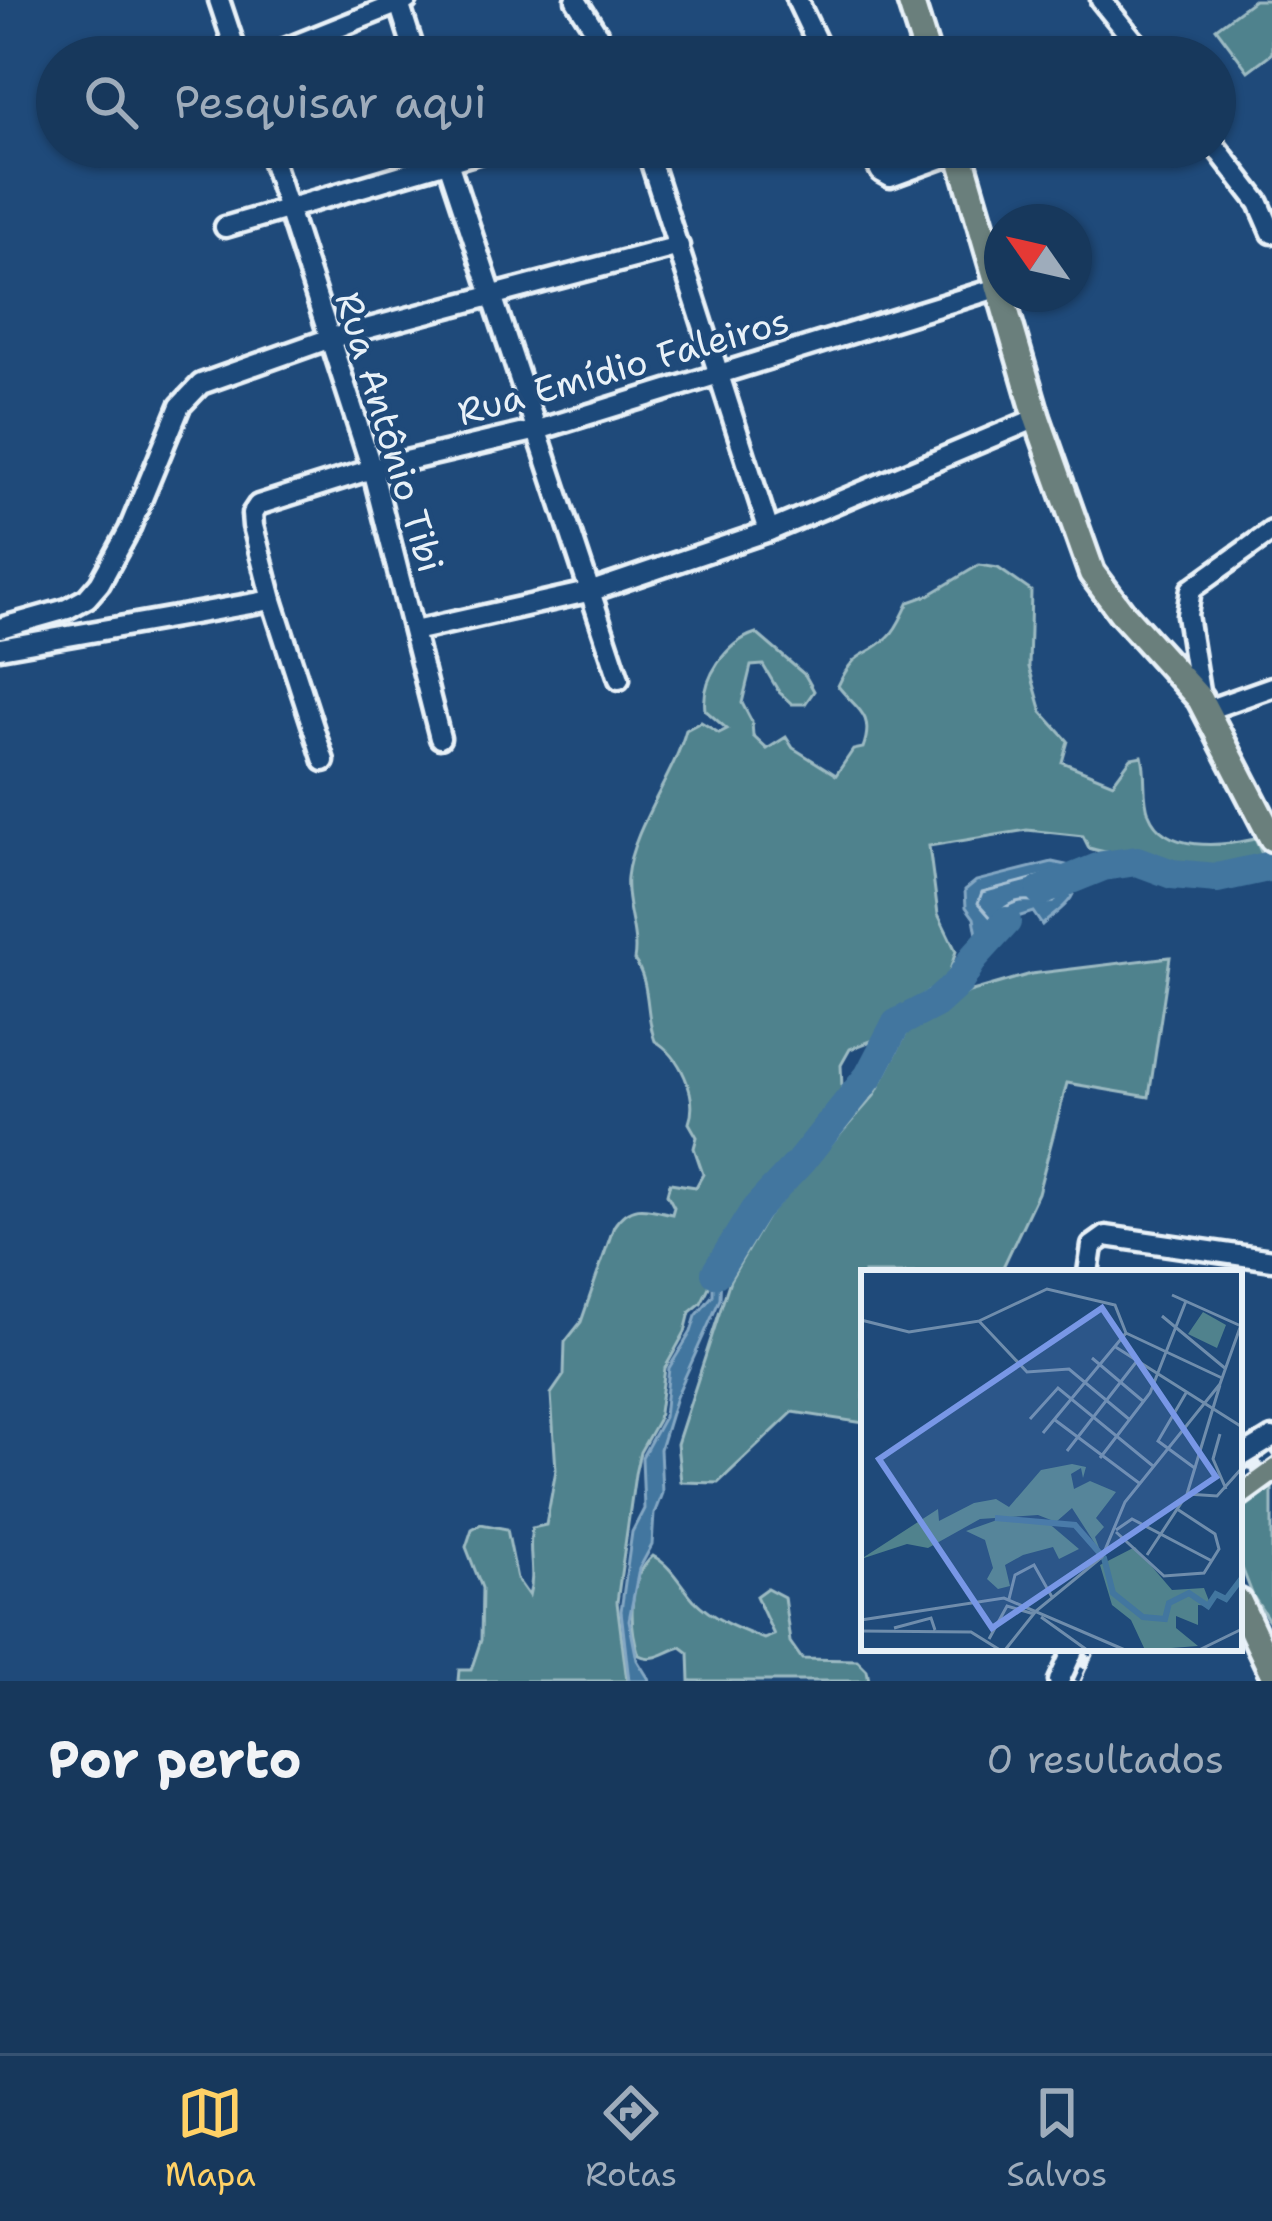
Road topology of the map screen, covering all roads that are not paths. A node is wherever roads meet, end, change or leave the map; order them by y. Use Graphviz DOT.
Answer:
graph roads {
  1 [pos="219,0"];
  2 [pos="575,0"];
  3 [pos="797,0"];
  4 [pos="910,0"];
  5 [pos="1101,0"];
  6 [pos="403,2"];
  7 [pos="231,36"];
  8 [pos="318,36"];
  9 [pos="411,36"];
  10 [pos="598,36"];
  11 [pos="814,36"];
  12 [pos="921,36"];
  13 [pos="1130,36"];
  14 [pos="275,168"];
  15 [pos="406,168"];
  16 [pos="450,168"];
  17 [pos="653,168"];
  18 [pos="879,168"];
  19 [pos="913,168"];
  20 [pos="968,168"];
  21 [pos="1235,168"];
  22 [pos="1266,201"];
  23 [pos="288,210"];
  24 [pos="225,227"];
  25 [pos="1272,233"];
  26 [pos="984,235"];
  27 [pos="679,247"];
  28 [pos="984,292"];
  29 [pos="494,296"];
  30 [pos="1004,312"];
  31 [pos="328,339"];
  32 [pos="718,375"];
  33 [pos="1036,418"];
  34 [pos="538,430"];
  35 [pos="372,469"];
  36 [pos="769,531"];
  37 [pos="1272,531"];
  38 [pos="592,591"];
  39 [pos="272,600"];
  40 [pos="0,628"];
  41 [pos="415,631"];
  42 [pos="0,649"];
  43 [pos="619,679"];
  44 [pos="1272,686"];
  45 [pos="1204,705"];
  46 [pos="440,738"];
  47 [pos="324,761"];
  48 [pos="1271,835"];
  49 [pos="1272,1260"];
  50 [pos="1088,1270"];
  51 [pos="1272,1438"];
  52 [pos="1242,1455"];
  53 [pos="1272,1469"];
  54 [pos="1242,1491"];
  55 [pos="1242,1608"];
  56 [pos="1073,1651"];
  57 [pos="1272,1672"];
  58 [pos="1060,1681"];
  1 -- 7 [label="street"];
  2 -- 10 [label="street"];
  3 -- 11 [label="street"];
  4 -- 12 [label="main road"];
  5 -- 13 [label="street"];
  6 -- 8 [label="street"];
  6 -- 9 [label="street"];
  14 -- 23 [label="street, Rua Antônio Tibi"];
  15 -- 23 [label="street"];
  16 -- 29 [label="street"];
  17 -- 27 [label="street"];
  18 -- 19 [label="street"];
  20 -- 26 [label="main road"];
  21 -- 22 [label="street"];
  22 -- 25 [label="street"];
  23 -- 24 [label="street"];
  23 -- 31 [label="street, Rua Antônio Tibi"];
  27 -- 29 [label="street"];
  27 -- 32 [label="street"];
  28 -- 32 [label="street, Rua Emídio Faleiros"];
  29 -- 31 [label="street"];
  29 -- 34 [label="street"];
  30 -- 33 [label="main road"];
  31 -- 35 [label="street, Rua Antônio Tibi"];
  31 -- 40 [label="street"];
  32 -- 34 [label="street, Rua Emídio Faleiros"];
  32 -- 36 [label="street"];
  33 -- 36 [label="street"];
  33 -- 45 [label="main road"];
  34 -- 35 [label="street, Rua Emídio Faleiros"];
  34 -- 38 [label="street"];
  35 -- 39 [label="street, Rua Emídio Faleiros"];
  35 -- 41 [label="street, Rua Antônio Tibi"];
  36 -- 38 [label="street"];
  37 -- 45 [label="street"];
  38 -- 41 [label="street"];
  38 -- 43 [label="street"];
  39 -- 42 [label="street"];
  39 -- 47 [label="street"];
  41 -- 46 [label="street, Rua Antônio Tibi"];
  44 -- 45 [label="street"];
  45 -- 48 [label="main road"];
  49 -- 50 [label="street"];
  51 -- 52 [label="street"];
  53 -- 54 [label="main road"];
  55 -- 57 [label="main road"];
  56 -- 58 [label="street"];
}
